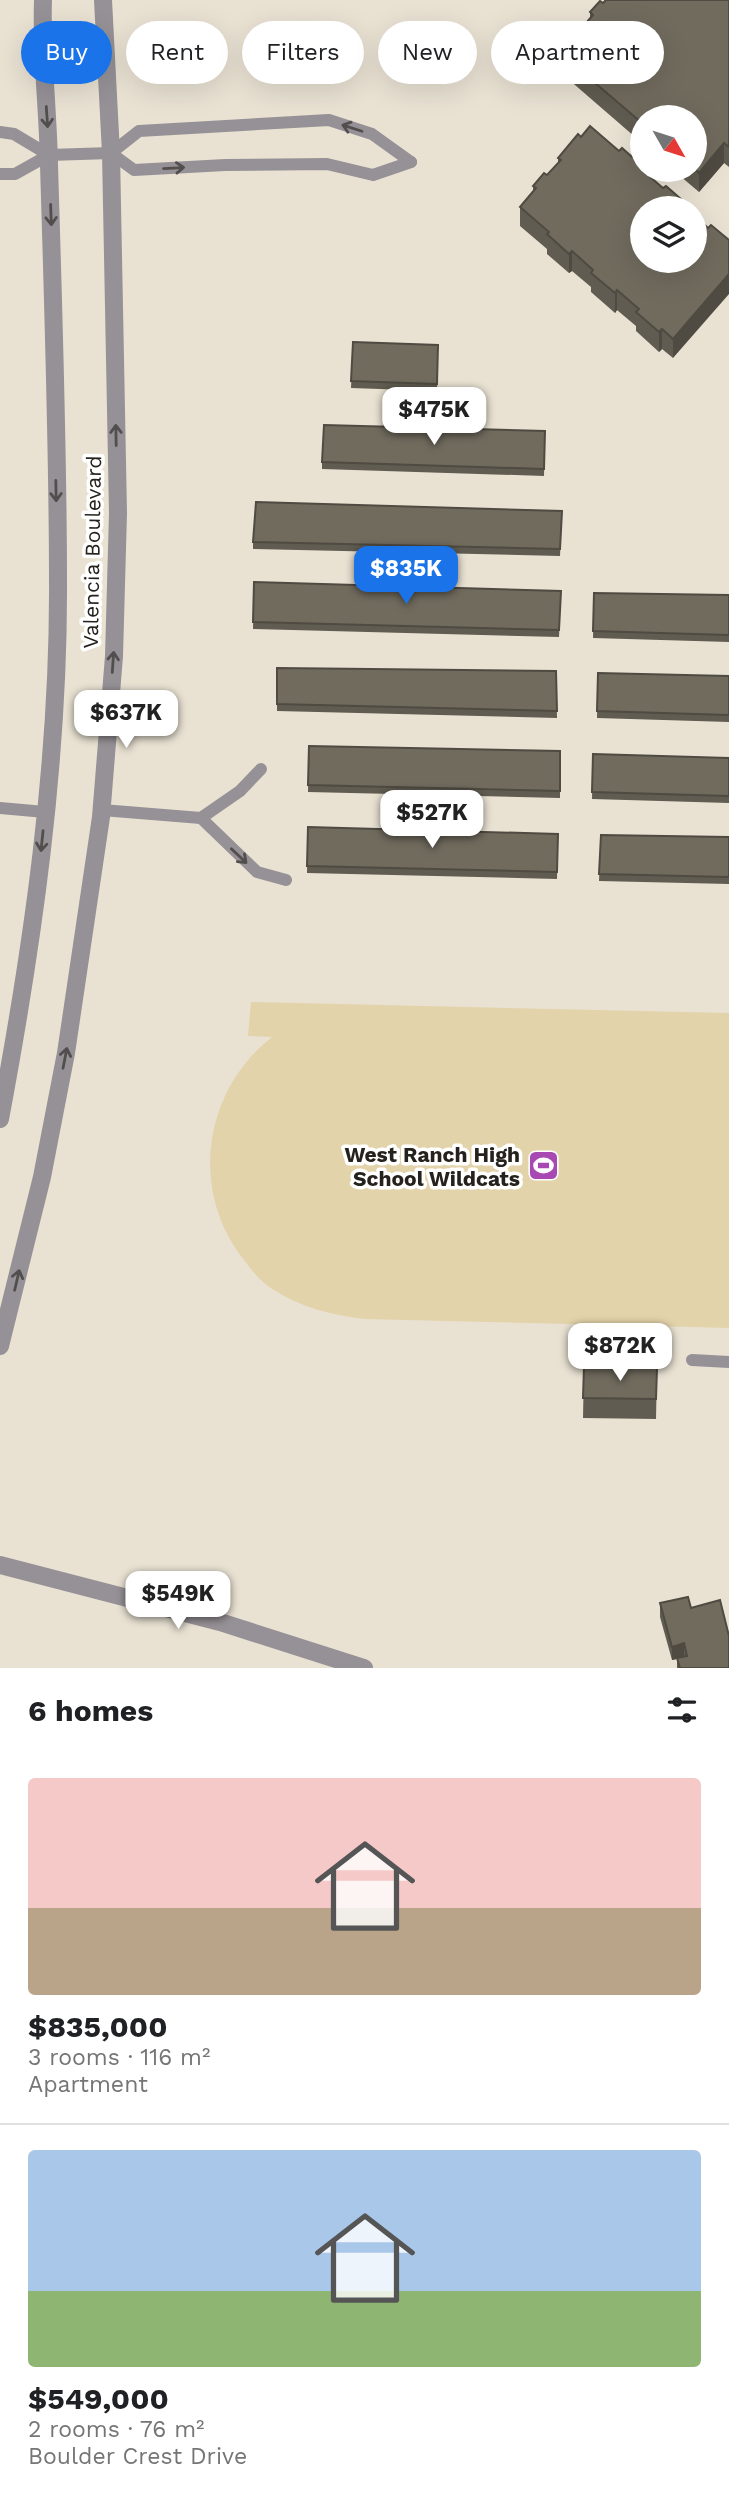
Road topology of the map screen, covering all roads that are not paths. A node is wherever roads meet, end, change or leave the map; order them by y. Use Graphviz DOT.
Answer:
graph roads {
  1 [pos="43,0"];
  2 [pos="103,0"];
  3 [pos="0,132"];
  4 [pos="111,153"];
  5 [pos="49,155"];
  6 [pos="0,174"];
  7 [pos="261,769"];
  8 [pos="0,808"];
  9 [pos="102,810"];
  10 [pos="45,812"];
  11 [pos="201,818"];
  12 [pos="286,880"];
  13 [pos="0,1119"];
  14 [pos="0,1346"];
  15 [pos="692,1360"];
  16 [pos="729,1362"];
  17 [pos="0,1565"];
  18 [pos="364,1668"];
  1 -- 5 [label="street, Valencia Boulevard, one-way"];
  2 -- 4 [label="street, Valencia Boulevard"];
  3 -- 5 [label="lane"];
  4 -- 4 [label="lane, one-way"];
  4 -- 5 [label="lane"];
  9 -- 4 [label="street, Valencia Boulevard, one-way"];
  5 -- 6 [label="lane"];
  5 -- 10 [label="street, Valencia Boulevard, one-way"];
  7 -- 11 [label="lane"];
  8 -- 10 [label="lane"];
  9 -- 11 [label="lane"];
  14 -- 9 [label="street, Valencia Boulevard, one-way"];
  10 -- 13 [label="street, Valencia Boulevard, one-way"];
  11 -- 12 [label="lane, one-way"];
  15 -- 16 [label="lane"];
  17 -- 18 [label="street"];
}
